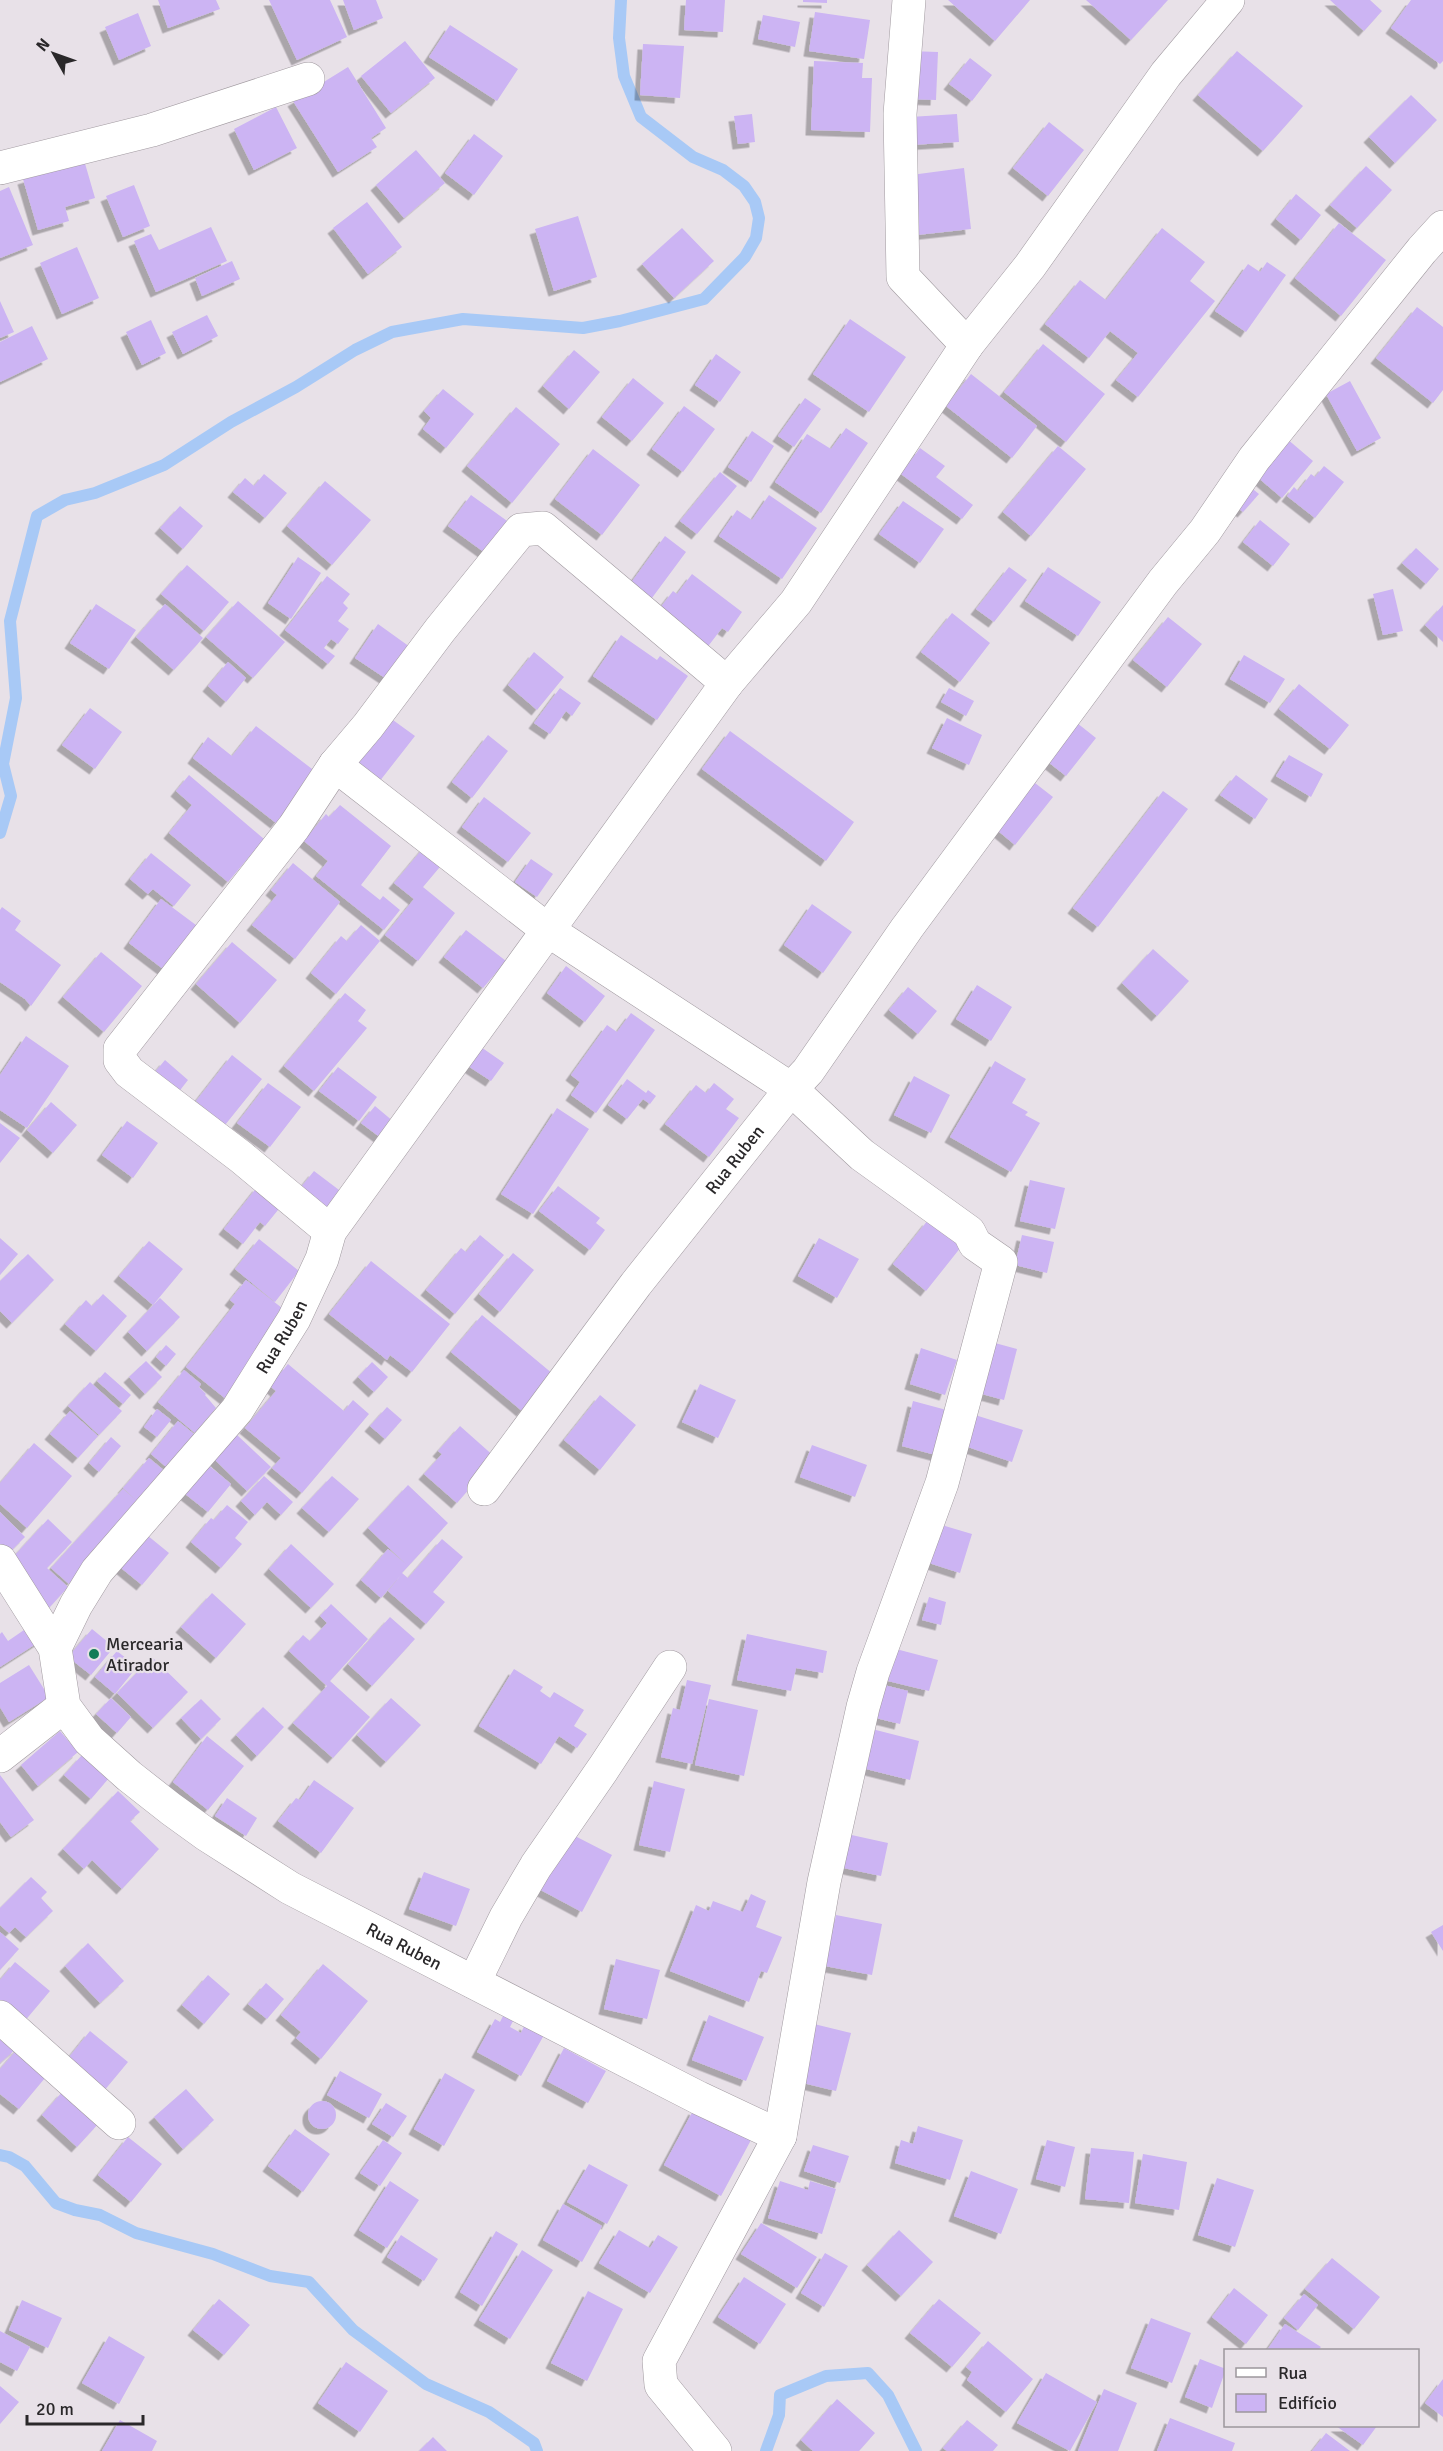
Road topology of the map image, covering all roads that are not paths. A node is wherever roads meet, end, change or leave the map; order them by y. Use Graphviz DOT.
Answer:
graph roads {
  1 [pos="909,0"];
  2 [pos="1228,0"];
  3 [pos="308,79"];
  4 [pos="0,168"];
  5 [pos="1443,228"];
  6 [pos="967,345"];
  7 [pos="727,683"];
  8 [pos="335,765"];
  9 [pos="549,931"];
  10 [pos="791,1089"];
  11 [pos="330,1231"];
  12 [pos="484,1489"];
  13 [pos="0,1562"];
  14 [pos="55,1648"];
  15 [pos="670,1668"];
  16 [pos="64,1706"];
  17 [pos="0,1756"];
  18 [pos="474,1982"];
  19 [pos="0,2017"];
  20 [pos="119,2123"];
  21 [pos="780,2136"];
  22 [pos="715,2451"];
  1 -- 6 [label="street"];
  2 -- 6 [label="street, Rua Ruben"];
  3 -- 4 [label="street"];
  5 -- 10 [label="street, Rua Ruben"];
  6 -- 7 [label="street, Rua Ruben"];
  7 -- 8 [label="street"];
  7 -- 9 [label="street, Rua Ruben"];
  8 -- 9 [label="street"];
  8 -- 11 [label="street"];
  9 -- 10 [label="street"];
  9 -- 11 [label="street, Rua Ruben"];
  10 -- 12 [label="street, Rua Ruben"];
  10 -- 21 [label="street"];
  11 -- 14 [label="street, Rua Ruben"];
  13 -- 14 [label="street"];
  14 -- 16 [label="street"];
  15 -- 18 [label="street"];
  16 -- 17 [label="street"];
  16 -- 18 [label="street, Rua Ruben"];
  18 -- 21 [label="street, Rua Ruben"];
  19 -- 20 [label="street"];
  21 -- 22 [label="street"];
}
